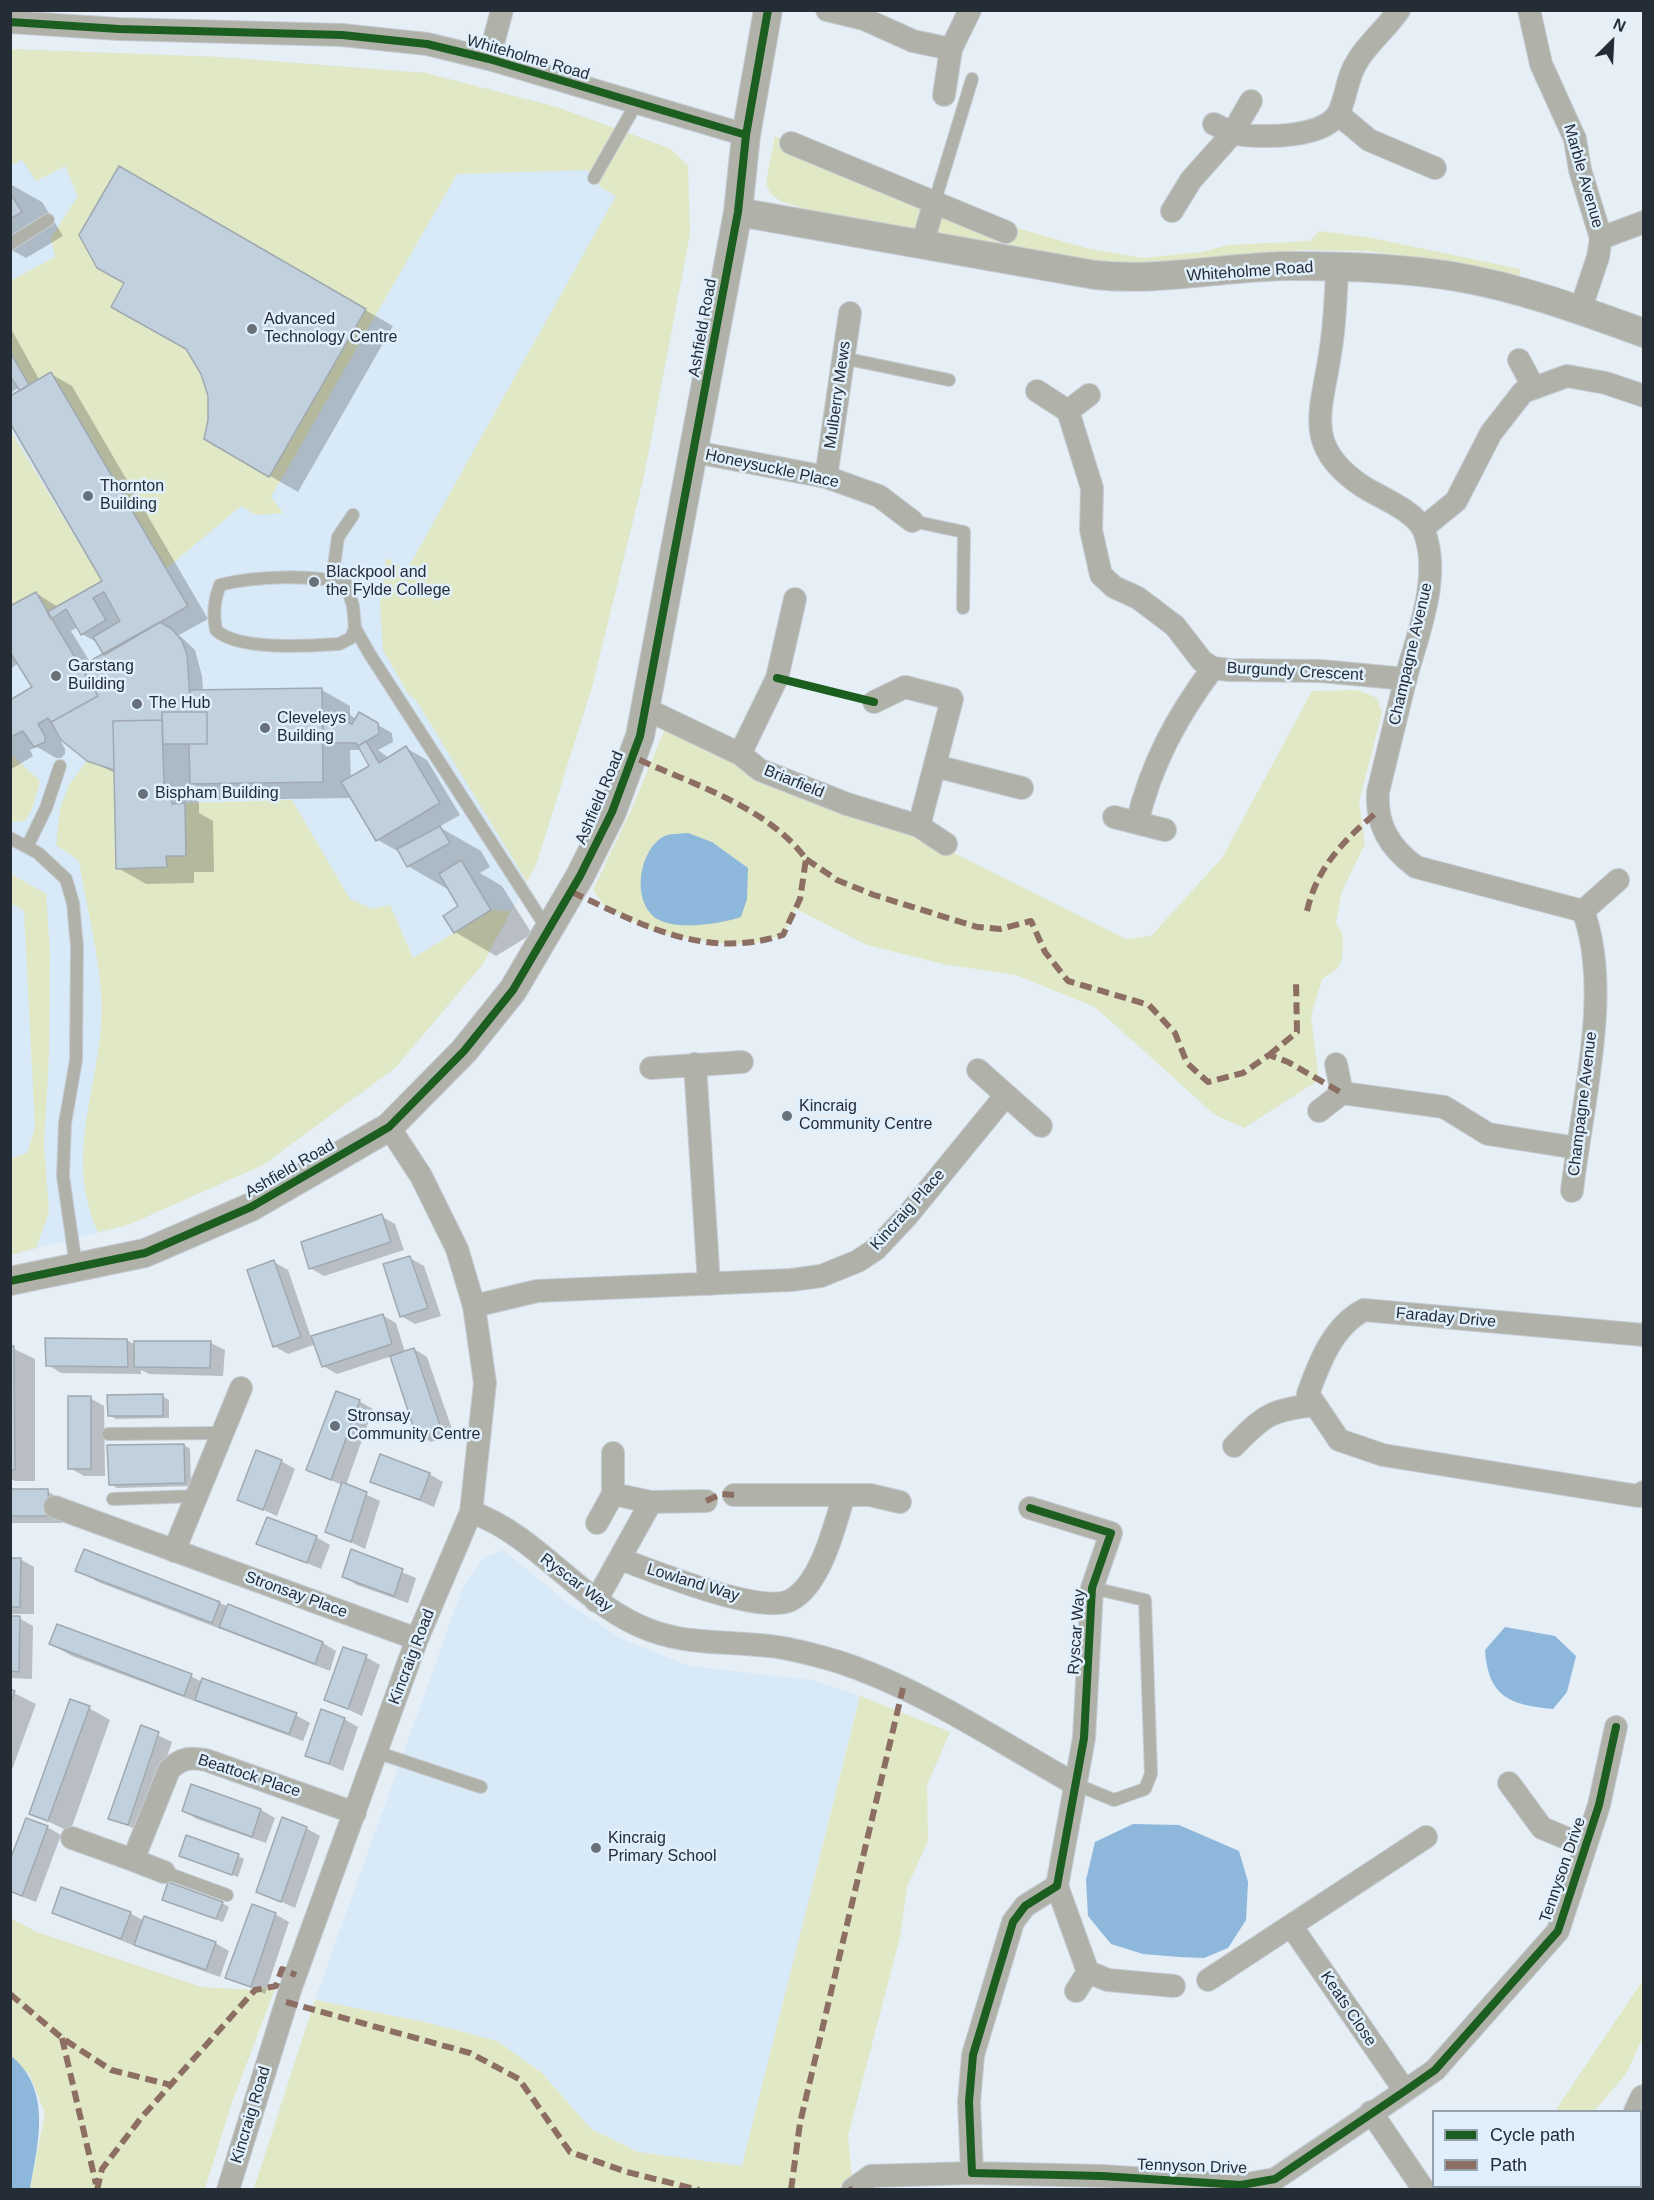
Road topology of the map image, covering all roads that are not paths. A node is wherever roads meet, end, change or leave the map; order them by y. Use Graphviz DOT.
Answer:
graph roads {
  1 [pos="502,10"];
  2 [pos="768,10"];
  3 [pos="827,10"];
  4 [pos="969,10"];
  5 [pos="1399,10"];
  6 [pos="1529,10"];
  7 [pos="10,22"];
  8 [pos="951,49"];
  9 [pos="489,59"];
  10 [pos="972,79"];
  11 [pos="944,95"];
  12 [pos="1251,101"];
  13 [pos="636,104"];
  14 [pos="1338,114"];
  15 [pos="1223,129"];
  16 [pos="747,135"];
  17 [pos="791,143"];
  18 [pos="1435,168"];
  19 [pos="594,178"];
  20 [pos="934,204"];
  21 [pos="1172,211"];
  22 [pos="738,212"];
  23 [pos="48,220"];
  24 [pos="1644,222"];
  25 [pos="1006,232"];
  26 [pos="1601,238"];
  27 [pos="10,244"];
  28 [pos="922,244"];
  29 [pos="1337,268"];
  30 [pos="1580,311"];
  31 [pos="850,313"];
  32 [pos="1644,333"];
  33 [pos="843,358"];
  34 [pos="1519,360"];
  35 [pos="949,380"];
  36 [pos="1534,388"];
  37 [pos="1037,390"];
  38 [pos="1089,395"];
  39 [pos="1644,396"];
  40 [pos="1068,411"];
  41 [pos="695,452"];
  42 [pos="826,477"];
  43 [pos="353,515"];
  44 [pos="912,521"];
  45 [pos="1423,528"];
  46 [pos="332,580"];
  47 [pos="795,599"];
  48 [pos="963,608"];
  49 [pos="355,628"];
  50 [pos="1213,668"];
  51 [pos="1406,679"];
  52 [pos="874,702"];
  53 [pos="646,709"];
  54 [pos="740,754"];
  55 [pos="60,766"];
  56 [pos="935,766"];
  57 [pos="1022,788"];
  58 [pos="1114,817"];
  59 [pos="1137,823"];
  60 [pos="919,826"];
  61 [pos="1165,830"];
  62 [pos="10,838"];
  63 [pos="946,844"];
  64 [pos="27,847"];
  65 [pos="1618,880"];
  66 [pos="1583,911"];
  67 [pos="549,932"];
  68 [pos="742,1062"];
  69 [pos="695,1064"];
  70 [pos="1336,1064"];
  71 [pos="651,1068"];
  72 [pos="978,1070"];
  73 [pos="1342,1093"];
  74 [pos="1006,1095"];
  75 [pos="1319,1111"];
  76 [pos="1041,1126"];
  77 [pos="389,1127"];
  78 [pos="1577,1148"];
  79 [pos="1572,1191"];
  80 [pos="76,1266"];
  81 [pos="10,1281"];
  82 [pos="709,1284"];
  83 [pos="474,1306"];
  84 [pos="1644,1335"];
  85 [pos="241,1388"];
  86 [pos="1314,1405"];
  87 [pos="222,1433"];
  88 [pos="108,1434"];
  89 [pos="1234,1446"];
  90 [pos="613,1453"];
  91 [pos="1644,1492"];
  92 [pos="613,1494"];
  93 [pos="734,1495"];
  94 [pos="197,1496"];
  95 [pos="844,1496"];
  96 [pos="113,1499"];
  97 [pos="706,1501"];
  98 [pos="651,1502"];
  99 [pos="900,1502"];
  100 [pos="55,1507"];
  101 [pos="1030,1508"];
  102 [pos="471,1512"];
  103 [pos="597,1523"];
  104 [pos="174,1551"];
  105 [pos="620,1559"];
  106 [pos="1092,1588"];
  107 [pos="596,1601"];
  108 [pos="417,1639"];
  109 [pos="1616,1727"];
  110 [pos="376,1752"];
  111 [pos="1509,1783"];
  112 [pos="1075,1784"];
  113 [pos="481,1787"];
  114 [pos="355,1812"];
  115 [pos="1426,1836"];
  116 [pos="72,1838"];
  117 [pos="1585,1846"];
  118 [pos="133,1860"];
  119 [pos="164,1872"];
  120 [pos="1057,1886"];
  121 [pos="227,1895"];
  122 [pos="1292,1927"];
  123 [pos="1208,1980"];
  124 [pos="1174,1986"];
  125 [pos="1405,2091"];
  126 [pos="1371,2112"];
  127 [pos="972,2173"];
  128 [pos="863,2180"];
  129 [pos="1047,2183"];
  130 [pos="1241,2188"];
  131 [pos="228,2190"];
  132 [pos="1424,2190"];
  1 -- 9 [label="street"];
  2 -- 16 [label="street, Ashfield Road"];
  3 -- 8 [label="street"];
  4 -- 8 [label="street"];
  5 -- 14 [label="street"];
  6 -- 26 [label="street, Marble Avenue"];
  7 -- 9 [label="street, Whiteholme Road"];
  8 -- 11 [label="street"];
  9 -- 13 [label="street, Whiteholme Road"];
  10 -- 20 [label="lane"];
  12 -- 15 [label="street"];
  13 -- 16 [label="street, Whiteholme Road"];
  13 -- 19 [label="lane"];
  14 -- 15 [label="street"];
  14 -- 18 [label="street"];
  15 -- 21 [label="street"];
  16 -- 22 [label="street, Ashfield Road"];
  17 -- 20 [label="street"];
  20 -- 25 [label="street"];
  20 -- 28 [label="street"];
  22 -- 28 [label="street, Whiteholme Road"];
  22 -- 41 [label="street, Ashfield Road"];
  23 -- 27 [label="lane"];
  24 -- 26 [label="street"];
  26 -- 30 [label="street, Marble Avenue"];
  28 -- 29 [label="street, Whiteholme Road"];
  29 -- 30 [label="street, Whiteholme Road"];
  29 -- 45 [label="street"];
  30 -- 32 [label="street, Whiteholme Road"];
  31 -- 33 [label="street, Mulberry Mews"];
  33 -- 35 [label="lane"];
  33 -- 42 [label="street, Mulberry Mews"];
  34 -- 36 [label="street"];
  36 -- 39 [label="street"];
  36 -- 45 [label="street"];
  37 -- 40 [label="street"];
  38 -- 40 [label="street"];
  40 -- 50 [label="street, Burgundy Crescent"];
  41 -- 42 [label="street, Honeysuckle Place"];
  41 -- 53 [label="street, Ashfield Road"];
  42 -- 44 [label="street, Honeysuckle Place"];
  43 -- 46 [label="lane"];
  44 -- 48 [label="lane"];
  45 -- 51 [label="street, Champagne Avenue"];
  46 -- 49 [label="lane"];
  46 -- 49 [label="lane"];
  47 -- 54 [label="street"];
  49 -- 67 [label="lane"];
  50 -- 51 [label="street, Burgundy Crescent"];
  50 -- 59 [label="street"];
  51 -- 66 [label="street, Champagne Avenue"];
  52 -- 56 [label="street"];
  53 -- 54 [label="street, Briarfield"];
  53 -- 67 [label="street, Ashfield Road"];
  54 -- 60 [label="street, Briarfield"];
  55 -- 64 [label="lane"];
  56 -- 57 [label="street"];
  56 -- 60 [label="street"];
  58 -- 59 [label="street"];
  59 -- 61 [label="street"];
  60 -- 63 [label="street, Briarfield"];
  62 -- 64 [label="lane"];
  64 -- 80 [label="lane"];
  65 -- 66 [label="street"];
  66 -- 78 [label="street, Champagne Avenue"];
  67 -- 77 [label="street, Ashfield Road"];
  68 -- 69 [label="street"];
  69 -- 71 [label="street"];
  69 -- 82 [label="street"];
  70 -- 73 [label="street"];
  72 -- 74 [label="street"];
  73 -- 75 [label="street"];
  73 -- 78 [label="street"];
  74 -- 76 [label="street"];
  74 -- 82 [label="street, Kincraig Place"];
  77 -- 80 [label="street, Ashfield Road"];
  77 -- 83 [label="street, Kincraig Road"];
  78 -- 79 [label="street, Champagne Avenue"];
  80 -- 81 [label="street, Ashfield Road"];
  82 -- 83 [label="street, Kincraig Place"];
  83 -- 102 [label="street, Kincraig Road"];
  84 -- 86 [label="street, Faraday Drive"];
  85 -- 87 [label="street"];
  86 -- 89 [label="street"];
  86 -- 91 [label="street"];
  87 -- 88 [label="lane"];
  87 -- 94 [label="street"];
  90 -- 92 [label="street"];
  92 -- 98 [label="street"];
  92 -- 103 [label="street"];
  93 -- 95 [label="street"];
  94 -- 96 [label="lane"];
  94 -- 104 [label="street"];
  95 -- 99 [label="street"];
  95 -- 105 [label="street, Lowland Way"];
  97 -- 98 [label="street"];
  98 -- 105 [label="street"];
  100 -- 104 [label="street, Stronsay Place"];
  101 -- 106 [label="street, Ryscar Way"];
  102 -- 107 [label="street, Ryscar Way"];
  102 -- 108 [label="street, Kincraig Road"];
  104 -- 108 [label="street, Stronsay Place"];
  105 -- 107 [label="street"];
  106 -- 112 [label="street, Ryscar Way"];
  106 -- 112 [label="lane"];
  107 -- 112 [label="street, Ryscar Way"];
  108 -- 110 [label="street, Kincraig Road"];
  109 -- 117 [label="street, Tennyson Drive"];
  110 -- 113 [label="lane"];
  110 -- 114 [label="street, Kincraig Road"];
  111 -- 117 [label="street, Tennyson Drive"];
  112 -- 120 [label="street"];
  114 -- 118 [label="street, Beattock Place"];
  114 -- 131 [label="street, Kincraig Road"];
  115 -- 122 [label="street"];
  116 -- 118 [label="street"];
  117 -- 125 [label="street, Tennyson Drive"];
  118 -- 119 [label="street"];
  119 -- 121 [label="lane"];
  120 -- 124 [label="street"];
  120 -- 127 [label="street"];
  122 -- 123 [label="street"];
  122 -- 125 [label="street, Keats Close"];
  125 -- 126 [label="street, Tennyson Drive"];
  126 -- 130 [label="street, Tennyson Drive"];
  126 -- 132 [label="street"];
  127 -- 128 [label="street, Tennyson Drive"];
  127 -- 129 [label="street, Tennyson Drive"];
  129 -- 130 [label="street, Tennyson Drive"];
}
